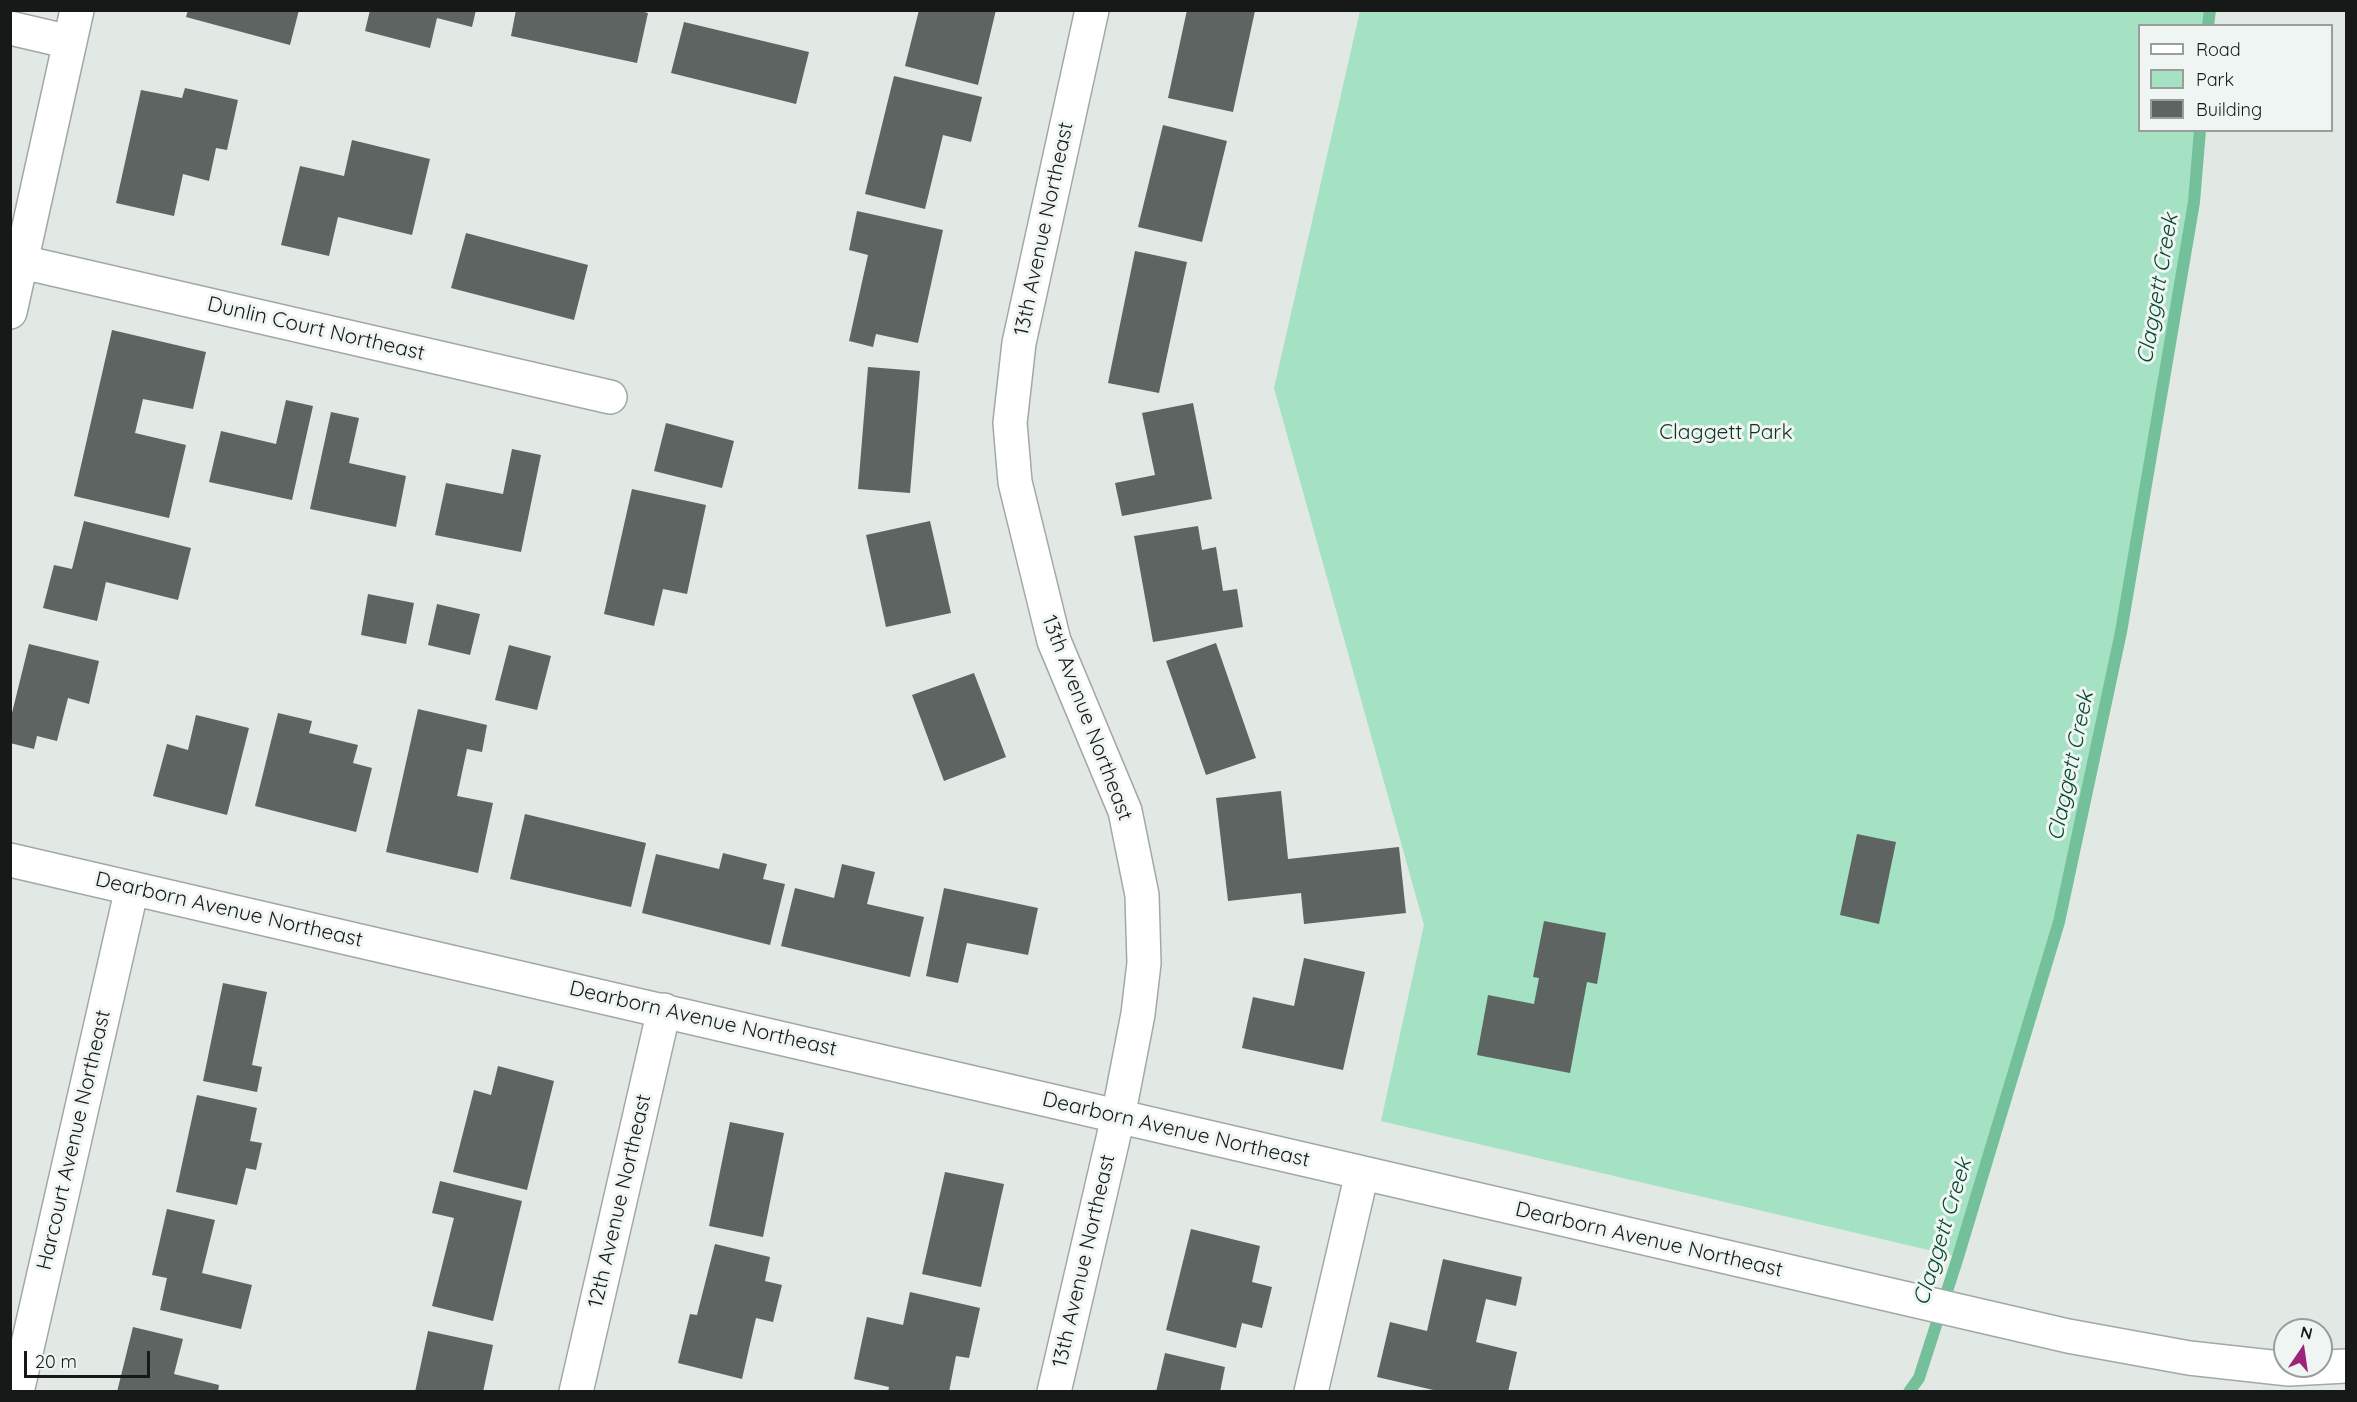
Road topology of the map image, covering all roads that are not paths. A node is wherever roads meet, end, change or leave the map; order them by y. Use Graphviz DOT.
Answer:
graph roads {
  1 [pos="77,10"];
  2 [pos="1092,10"];
  3 [pos="10,28"];
  4 [pos="70,42"];
  5 [pos="22,262"];
  6 [pos="10,312"];
  7 [pos="610,397"];
  8 [pos="10,860"];
  9 [pos="132,888"];
  10 [pos="664,1010"];
  11 [pos="1118,1117"];
  12 [pos="1362,1173"];
  13 [pos="2346,1366"];
  14 [pos="16,1392"];
  15 [pos="576,1392"];
  16 [pos="1054,1392"];
  17 [pos="1311,1392"];
  1 -- 4 [label="street"];
  2 -- 11 [label="street, 13th Avenue Northeast"];
  3 -- 4 [label="street"];
  4 -- 5 [label="street"];
  5 -- 6 [label="street"];
  5 -- 7 [label="street, Dunlin Court Northeast"];
  8 -- 9 [label="street, Dearborn Avenue Northeast"];
  9 -- 10 [label="street, Dearborn Avenue Northeast"];
  9 -- 14 [label="street, Harcourt Avenue Northeast"];
  10 -- 11 [label="street, Dearborn Avenue Northeast"];
  10 -- 15 [label="street, 12th Avenue Northeast"];
  11 -- 12 [label="street, Dearborn Avenue Northeast"];
  11 -- 16 [label="street, 13th Avenue Northeast"];
  12 -- 13 [label="street, Dearborn Avenue Northeast"];
  12 -- 17 [label="street"];
}
